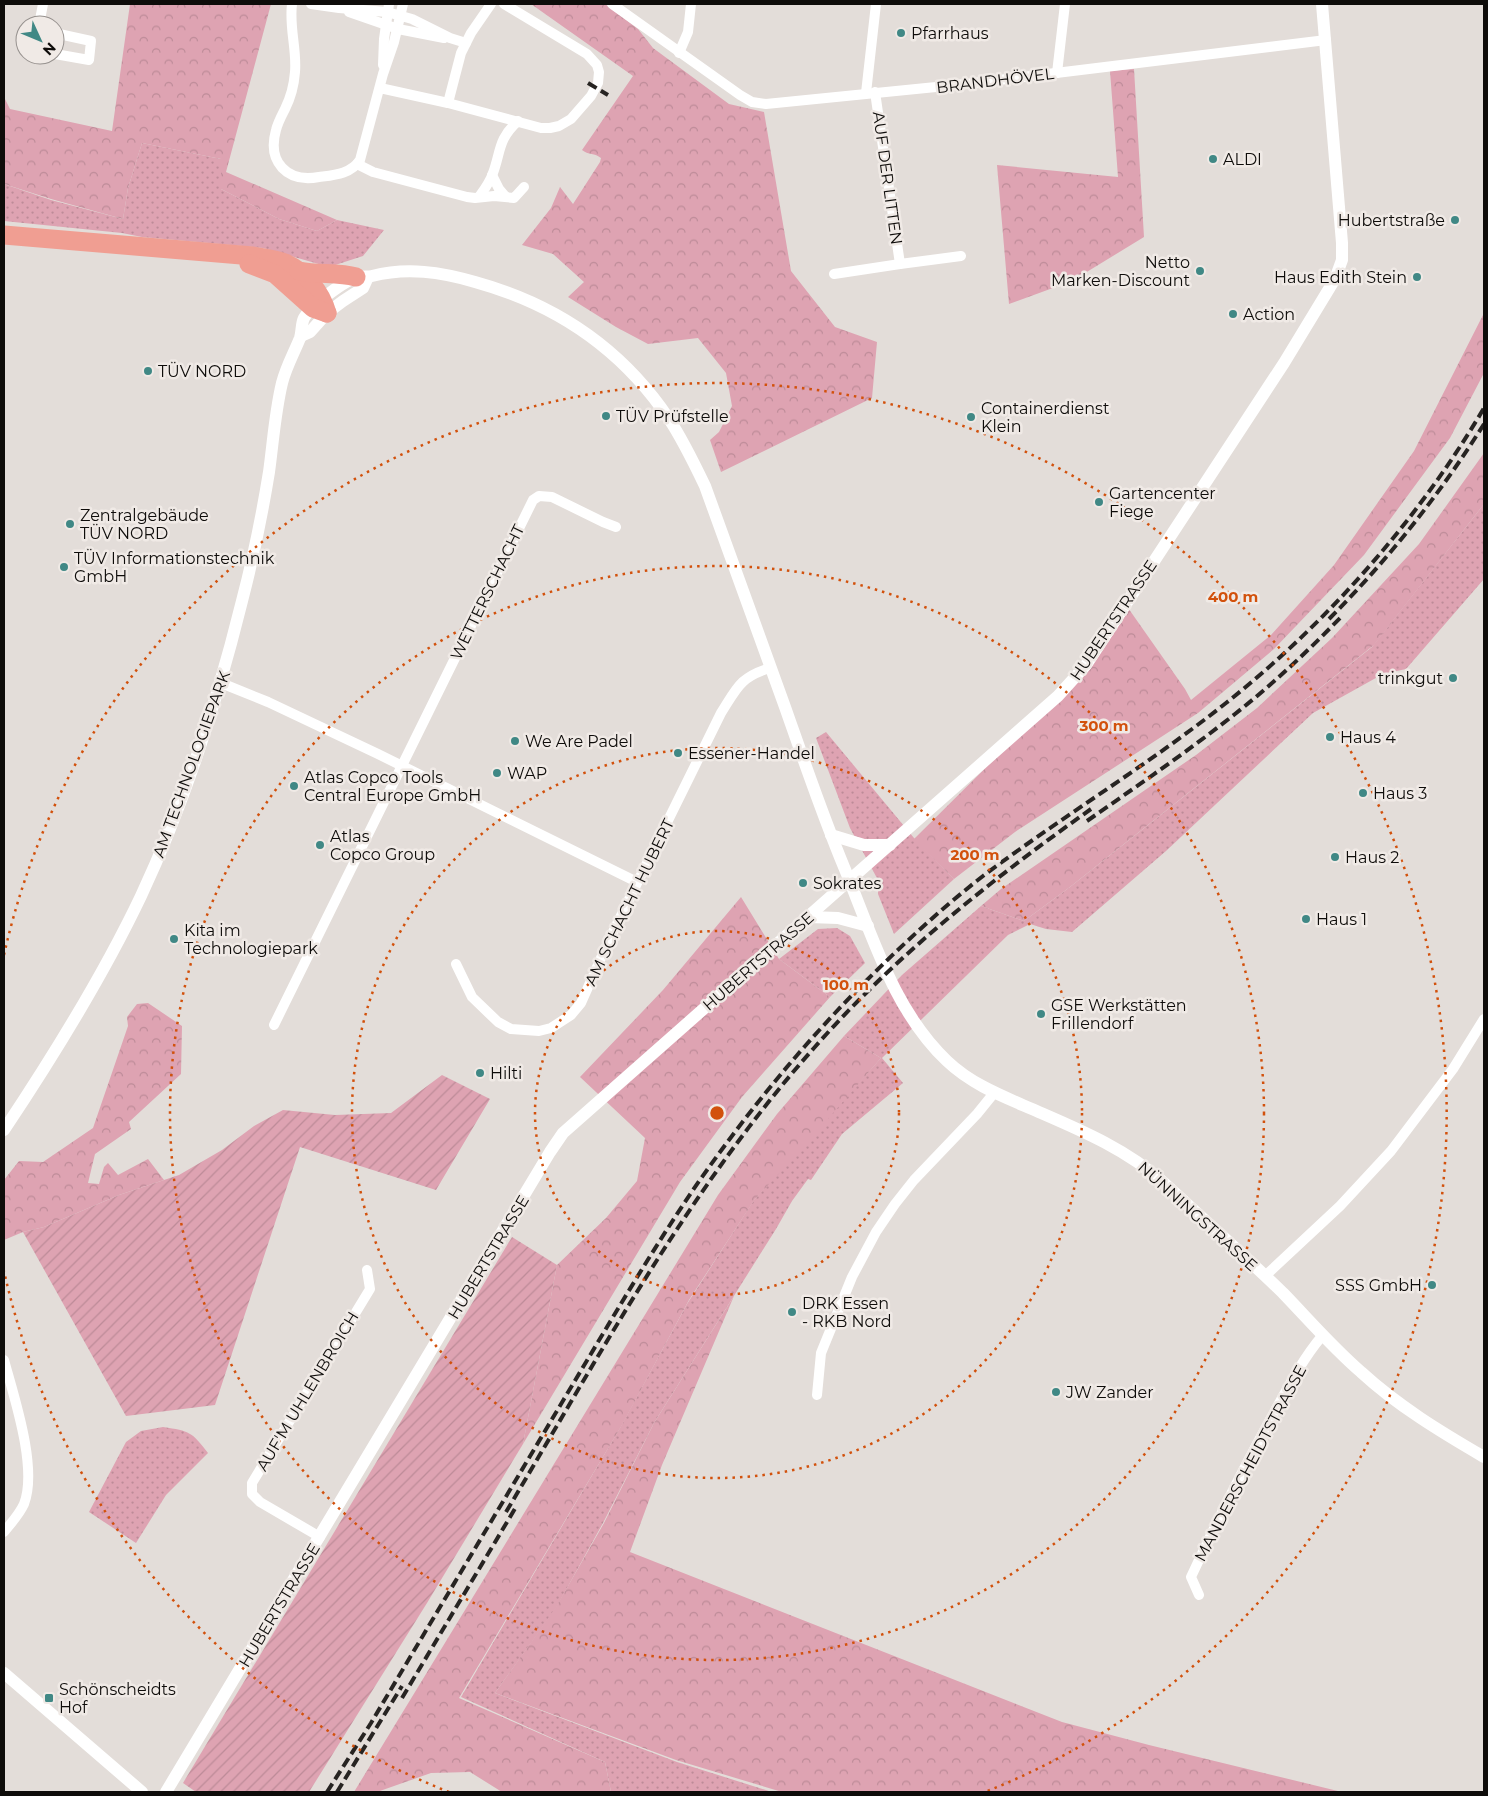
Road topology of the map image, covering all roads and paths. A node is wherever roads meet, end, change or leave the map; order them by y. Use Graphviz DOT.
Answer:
graph roads {
  1 [pos="292,4"];
  2 [pos="311,4"];
  3 [pos="404,4"];
  4 [pos="490,4"];
  5 [pos="504,4"];
  6 [pos="612,4"];
  7 [pos="691,4"];
  8 [pos="876,4"];
  9 [pos="1065,4"];
  10 [pos="1322,4"];
  11 [pos="339,8"];
  12 [pos="388,8"];
  13 [pos="400,15"];
  14 [pos="385,26"];
  15 [pos="398,29"];
  16 [pos="65,35"];
  17 [pos="450,38"];
  18 [pos="1326,40"];
  19 [pos="466,43"];
  20 [pos="679,53"];
  21 [pos="65,56"];
  22 [pos="1057,73"];
  23 [pos="383,74"];
  24 [pos="380,88"];
  25 [pos="871,93"];
  26 [pos="448,103"];
  27 [pos="518,121"];
  28 [pos="357,164"];
  29 [pos="492,175"];
  30 [pos="524,187"];
  31 [pos="505,196"];
  32 [pos="479,197"];
  33 [pos="4,235"];
  34 [pos="4,241"];
  35 [pos="961,256"];
  36 [pos="900,264"];
  37 [pos="299,271"];
  38 [pos="834,274"];
  39 [pos="362,277"];
  40 [pos="321,307"];
  41 [pos="616,527"];
  42 [pos="770,668"];
  43 [pos="221,683"];
  44 [pos="402,766"];
  45 [pos="831,836"];
  46 [pos="890,845"];
  47 [pos="849,881"];
  48 [pos="637,882"];
  49 [pos="809,917"];
  50 [pos="870,932"];
  51 [pos="456,964"];
  52 [pos="1484,1019"];
  53 [pos="274,1025"];
  54 [pos="994,1093"];
  55 [pos="4,1130"];
  56 [pos="367,1270"];
  57 [pos="1265,1276"];
  58 [pos="1322,1336"];
  59 [pos="4,1360"];
  60 [pos="818,1395"];
  61 [pos="1484,1457"];
  62 [pos="4,1532"];
  63 [pos="320,1538"];
  64 [pos="1199,1595"];
  65 [pos="4,1673"];
  66 [pos="142,1792"];
  67 [pos="166,1792"];
  1 -- 28 [label="street"];
  2 -- 11 [label="street"];
  3 -- 13 [label="street"];
  4 -- 19 [label="street"];
  5 -- 27 [label="street"];
  6 -- 20 [label="street, BRANDHÖVEL"];
  7 -- 20 [label="street"];
  8 -- 25 [label="street, AUF DER LITTEN"];
  9 -- 22 [label="street"];
  10 -- 18 [label="street, HUBERTSTRASSE"];
  11 -- 12 [label="street"];
  11 -- 14 [label="street"];
  12 -- 13 [label="street"];
  12 -- 14 [label="street"];
  13 -- 15 [label="street"];
  13 -- 17 [label="street"];
  14 -- 15 [label="street"];
  14 -- 23 [label="street"];
  15 -- 17 [label="street"];
  15 -- 23 [label="street"];
  16 -- 21 [label="street"];
  17 -- 19 [label="street"];
  18 -- 22 [label="street, BRANDHÖVEL"];
  18 -- 46 [label="street, HUBERTSTRASSE"];
  19 -- 26 [label="street"];
  20 -- 25 [label="street, BRANDHÖVEL"];
  22 -- 25 [label="street, BRANDHÖVEL"];
  23 -- 24 [label="street"];
  24 -- 26 [label="street"];
  24 -- 28 [label="street"];
  25 -- 36 [label="street, AUF DER LITTEN"];
  26 -- 27 [label="street"];
  27 -- 29 [label="street"];
  28 -- 32 [label="street"];
  29 -- 31 [label="street"];
  29 -- 32 [label="street"];
  30 -- 31 [label="street"];
  31 -- 32 [label="street"];
  33 -- 37 [label="highway"];
  34 -- 40 [label="highway"];
  35 -- 36 [label="street, AUF DER LITTEN"];
  36 -- 38 [label="street, AUF DER LITTEN"];
  37 -- 39 [label="highway"];
  37 -- 40 [label="highway"];
  39 -- 40 [label="street, AM TECHNOLOGIEPARK"];
  39 -- 42 [label="street, AM TECHNOLOGIEPARK"];
  40 -- 43 [label="street, AM TECHNOLOGIEPARK"];
  41 -- 44 [label="street, WETTERSCHACHT"];
  42 -- 45 [label="street"];
  42 -- 48 [label="street, AM SCHACHT HUBERT"];
  43 -- 44 [label="street"];
  43 -- 55 [label="street, AM TECHNOLOGIEPARK"];
  44 -- 48 [label="street"];
  44 -- 53 [label="street"];
  45 -- 46 [label="street"];
  45 -- 47 [label="street"];
  46 -- 47 [label="street, HUBERTSTRASSE"];
  47 -- 49 [label="street, HUBERTSTRASSE"];
  47 -- 50 [label="street, NÜNNINGSTRASSE"];
  48 -- 51 [label="street, AM SCHACHT HUBERT"];
  49 -- 50 [label="street"];
  49 -- 63 [label="street, HUBERTSTRASSE"];
  50 -- 54 [label="street, NÜNNINGSTRASSE"];
  52 -- 57 [label="street"];
  54 -- 57 [label="street, NÜNNINGSTRASSE"];
  54 -- 60 [label="street"];
  56 -- 63 [label="street, AUF'M UHLENBROICH"];
  57 -- 58 [label="street"];
  58 -- 61 [label="street"];
  58 -- 64 [label="street, MANDERSCHEIDTSTRASSE"];
  59 -- 62 [label="street"];
  63 -- 67 [label="street, HUBERTSTRASSE"];
  65 -- 66 [label="street"];
}
